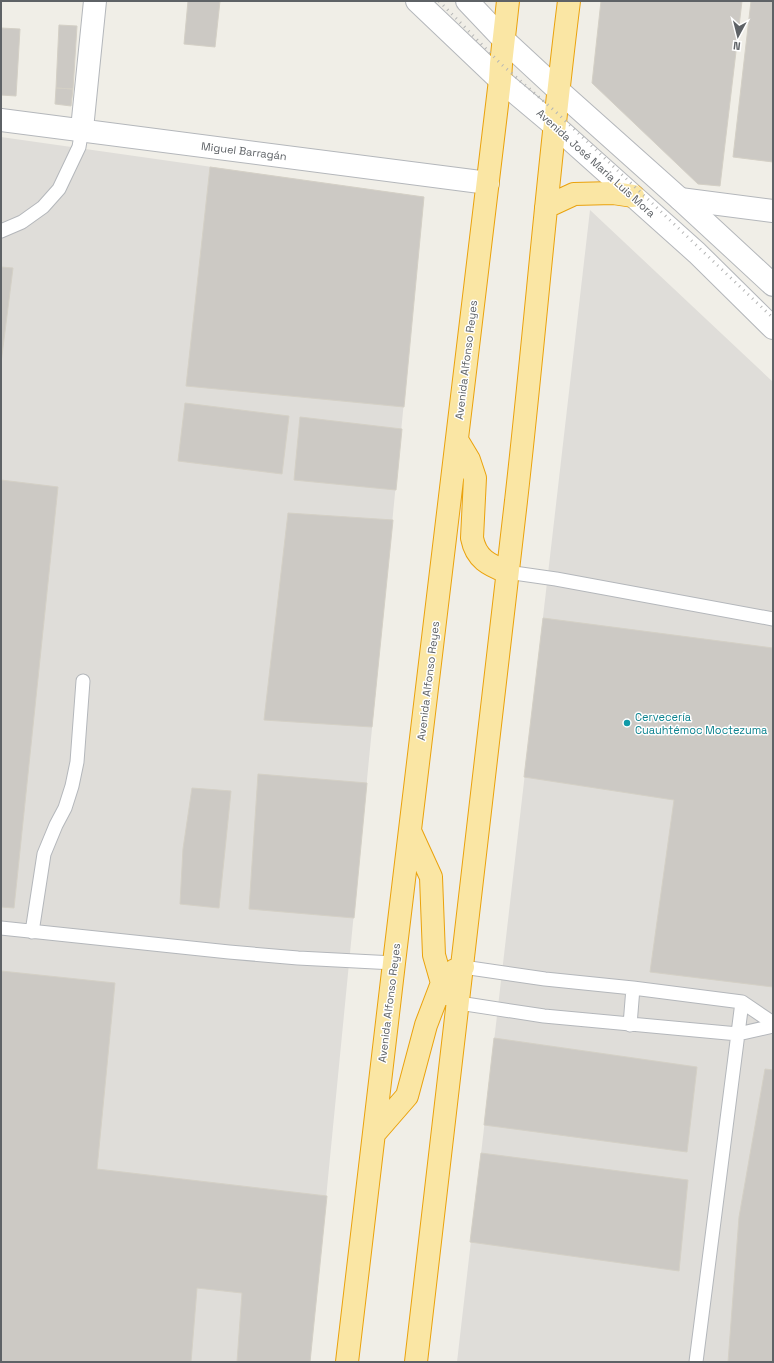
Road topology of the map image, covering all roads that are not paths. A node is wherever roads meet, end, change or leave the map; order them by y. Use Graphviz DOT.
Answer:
graph roads {
  1 [pos="95,1"];
  2 [pos="417,1"];
  3 [pos="467,1"];
  4 [pos="508,1"];
  5 [pos="569,1"];
  6 [pos="504,40"];
  7 [pos="500,80"];
  8 [pos="558,90"];
  9 [pos="1,120"];
  10 [pos="555,126"];
  11 [pos="82,129"];
  12 [pos="488,183"];
  13 [pos="633,196"];
  14 [pos="680,199"];
  15 [pos="546,206"];
  16 [pos="773,211"];
  17 [pos="1,231"];
  18 [pos="773,285"];
  19 [pos="773,328"];
  20 [pos="457,440"];
  21 [pos="507,572"];
  22 [pos="773,619"];
  23 [pos="83,681"];
  24 [pos="410,830"];
  25 [pos="1,928"];
  26 [pos="32,932"];
  27 [pos="394,964"];
  28 [pos="463,967"];
  29 [pos="442,983"];
  30 [pos="633,988"];
  31 [pos="742,1002"];
  32 [pos="459,1003"];
  33 [pos="630,1025"];
  34 [pos="773,1025"];
  35 [pos="738,1034"];
  36 [pos="374,1134"];
  37 [pos="347,1362"];
  38 [pos="416,1362"];
  39 [pos="696,1362"];
  1 -- 11 [label="street"];
  2 -- 7 [label="street, Avenida José María Luis Mora"];
  3 -- 6 [label="street"];
  4 -- 6 [label="highway, Avenida Alfonso Reyes"];
  5 -- 8 [label="highway"];
  6 -- 7 [label="highway, Avenida Alfonso Reyes"];
  6 -- 8 [label="street"];
  7 -- 10 [label="street, Avenida José María Luis Mora"];
  7 -- 12 [label="highway, Avenida Alfonso Reyes"];
  8 -- 10 [label="highway"];
  8 -- 14 [label="street"];
  9 -- 11 [label="street, Miguel Barragán"];
  10 -- 13 [label="street, Avenida José María Luis Mora"];
  10 -- 15 [label="highway"];
  11 -- 12 [label="street, Miguel Barragán"];
  11 -- 17 [label="lane"];
  12 -- 20 [label="highway, Avenida Alfonso Reyes"];
  13 -- 15 [label="highway"];
  13 -- 19 [label="street, Avenida José María Luis Mora"];
  14 -- 16 [label="street"];
  14 -- 18 [label="street"];
  15 -- 21 [label="highway"];
  20 -- 21 [label="highway"];
  20 -- 24 [label="highway, Avenida Alfonso Reyes"];
  21 -- 22 [label="lane"];
  21 -- 28 [label="highway"];
  23 -- 26 [label="lane"];
  24 -- 27 [label="highway, Avenida Alfonso Reyes"];
  24 -- 29 [label="highway"];
  25 -- 26 [label="lane"];
  26 -- 27 [label="lane"];
  27 -- 36 [label="highway, Avenida Alfonso Reyes"];
  28 -- 29 [label="highway"];
  28 -- 30 [label="lane"];
  28 -- 32 [label="highway"];
  29 -- 32 [label="highway"];
  29 -- 36 [label="highway"];
  30 -- 31 [label="lane"];
  30 -- 33 [label="lane"];
  31 -- 34 [label="lane"];
  31 -- 35 [label="lane"];
  32 -- 33 [label="lane"];
  32 -- 38 [label="highway"];
  33 -- 35 [label="lane"];
  34 -- 35 [label="lane"];
  35 -- 39 [label="lane"];
  36 -- 37 [label="highway, Avenida Alfonso Reyes"];
}
